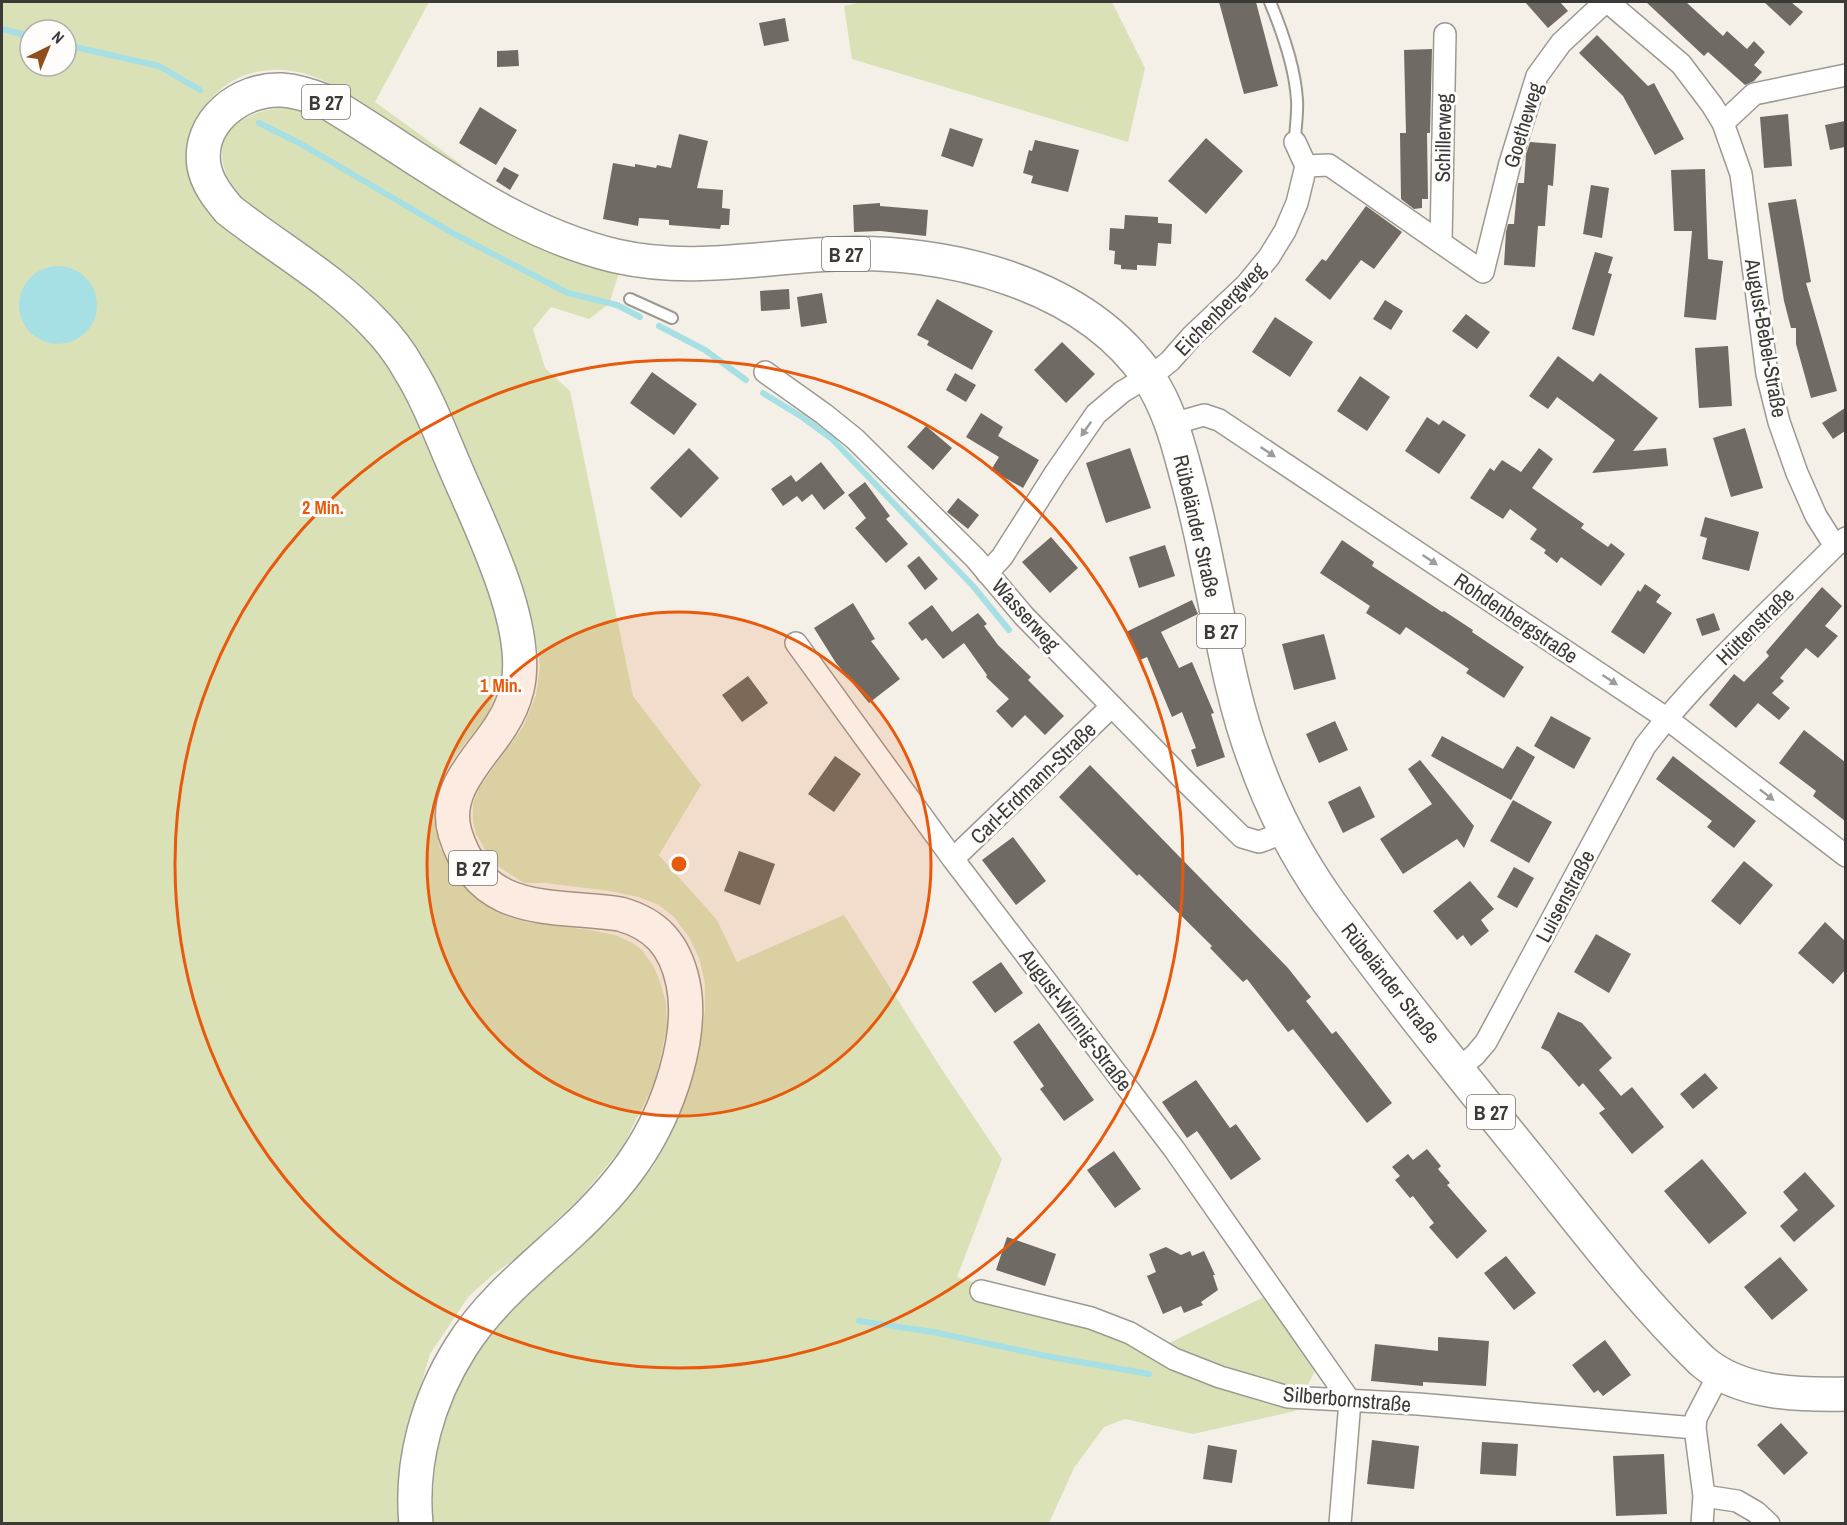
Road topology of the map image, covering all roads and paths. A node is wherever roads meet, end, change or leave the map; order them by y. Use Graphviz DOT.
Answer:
graph roads {
  1 [pos="1270,2"];
  2 [pos="1606,2"];
  3 [pos="1445,34"];
  4 [pos="1845,75"];
  5 [pos="1723,123"];
  6 [pos="1295,142"];
  7 [pos="1306,166"];
  8 [pos="1441,243"];
  9 [pos="630,299"];
  10 [pos="672,318"];
  11 [pos="765,372"];
  12 [pos="1148,376"];
  13 [pos="1172,424"];
  14 [pos="1840,542"];
  15 [pos="987,573"];
  16 [pos="796,643"];
  17 [pos="1112,706"];
  18 [pos="1666,718"];
  19 [pos="1286,832"];
  20 [pos="1845,856"];
  21 [pos="952,859"];
  22 [pos="1457,1070"];
  23 [pos="981,1291"];
  24 [pos="1719,1374"];
  25 [pos="1845,1394"];
  26 [pos="1350,1401"];
  27 [pos="1695,1428"];
  28 [pos="1704,1496"];
  29 [pos="416,1524"];
  30 [pos="1340,1524"];
  31 [pos="1702,1524"];
  32 [pos="1769,1524"];
  1 -- 6 [label="lane"];
  2 -- 5 [label="street, August-Bebel-Straße"];
  2 -- 8 [label="street, Goetheweg"];
  3 -- 8 [label="street, Schillerweg"];
  4 -- 5 [label="street"];
  5 -- 14 [label="street, August-Bebel-Straße"];
  6 -- 7 [label="street"];
  7 -- 8 [label="street"];
  7 -- 12 [label="street, Eichenbergweg"];
  9 -- 10 [label="lane"];
  11 -- 15 [label="street, Wasserweg"];
  12 -- 13 [label="main road, Rübeländer Straße / B 27"];
  12 -- 15 [label="street, Eichenbergweg, one-way"];
  12 -- 29 [label="main road, Rübeländer Straße / B 27"];
  13 -- 18 [label="street, Rohdenbergstraße, one-way"];
  13 -- 19 [label="main road, Rübeländer Straße / B 27"];
  14 -- 18 [label="street, Hüttenstraße"];
  15 -- 17 [label="street, Wasserweg"];
  16 -- 21 [label="street, August-Winnig-Straße"];
  17 -- 19 [label="street, Wasserweg"];
  17 -- 21 [label="street, Carl-Erdmann-Straße"];
  18 -- 20 [label="street, Rohdenbergstraße, one-way"];
  18 -- 22 [label="street, Luisenstraße"];
  19 -- 22 [label="main road, Rübeländer Straße / B 27"];
  21 -- 26 [label="street, August-Winnig-Straße"];
  22 -- 24 [label="main road, Rübeländer Straße / B 27"];
  23 -- 26 [label="street, Silberbornstraße"];
  24 -- 25 [label="main road, B 27"];
  24 -- 27 [label="street"];
  26 -- 27 [label="street, Silberbornstraße"];
  26 -- 30 [label="street"];
  27 -- 28 [label="street"];
  28 -- 31 [label="street"];
  28 -- 32 [label="street"];
}
